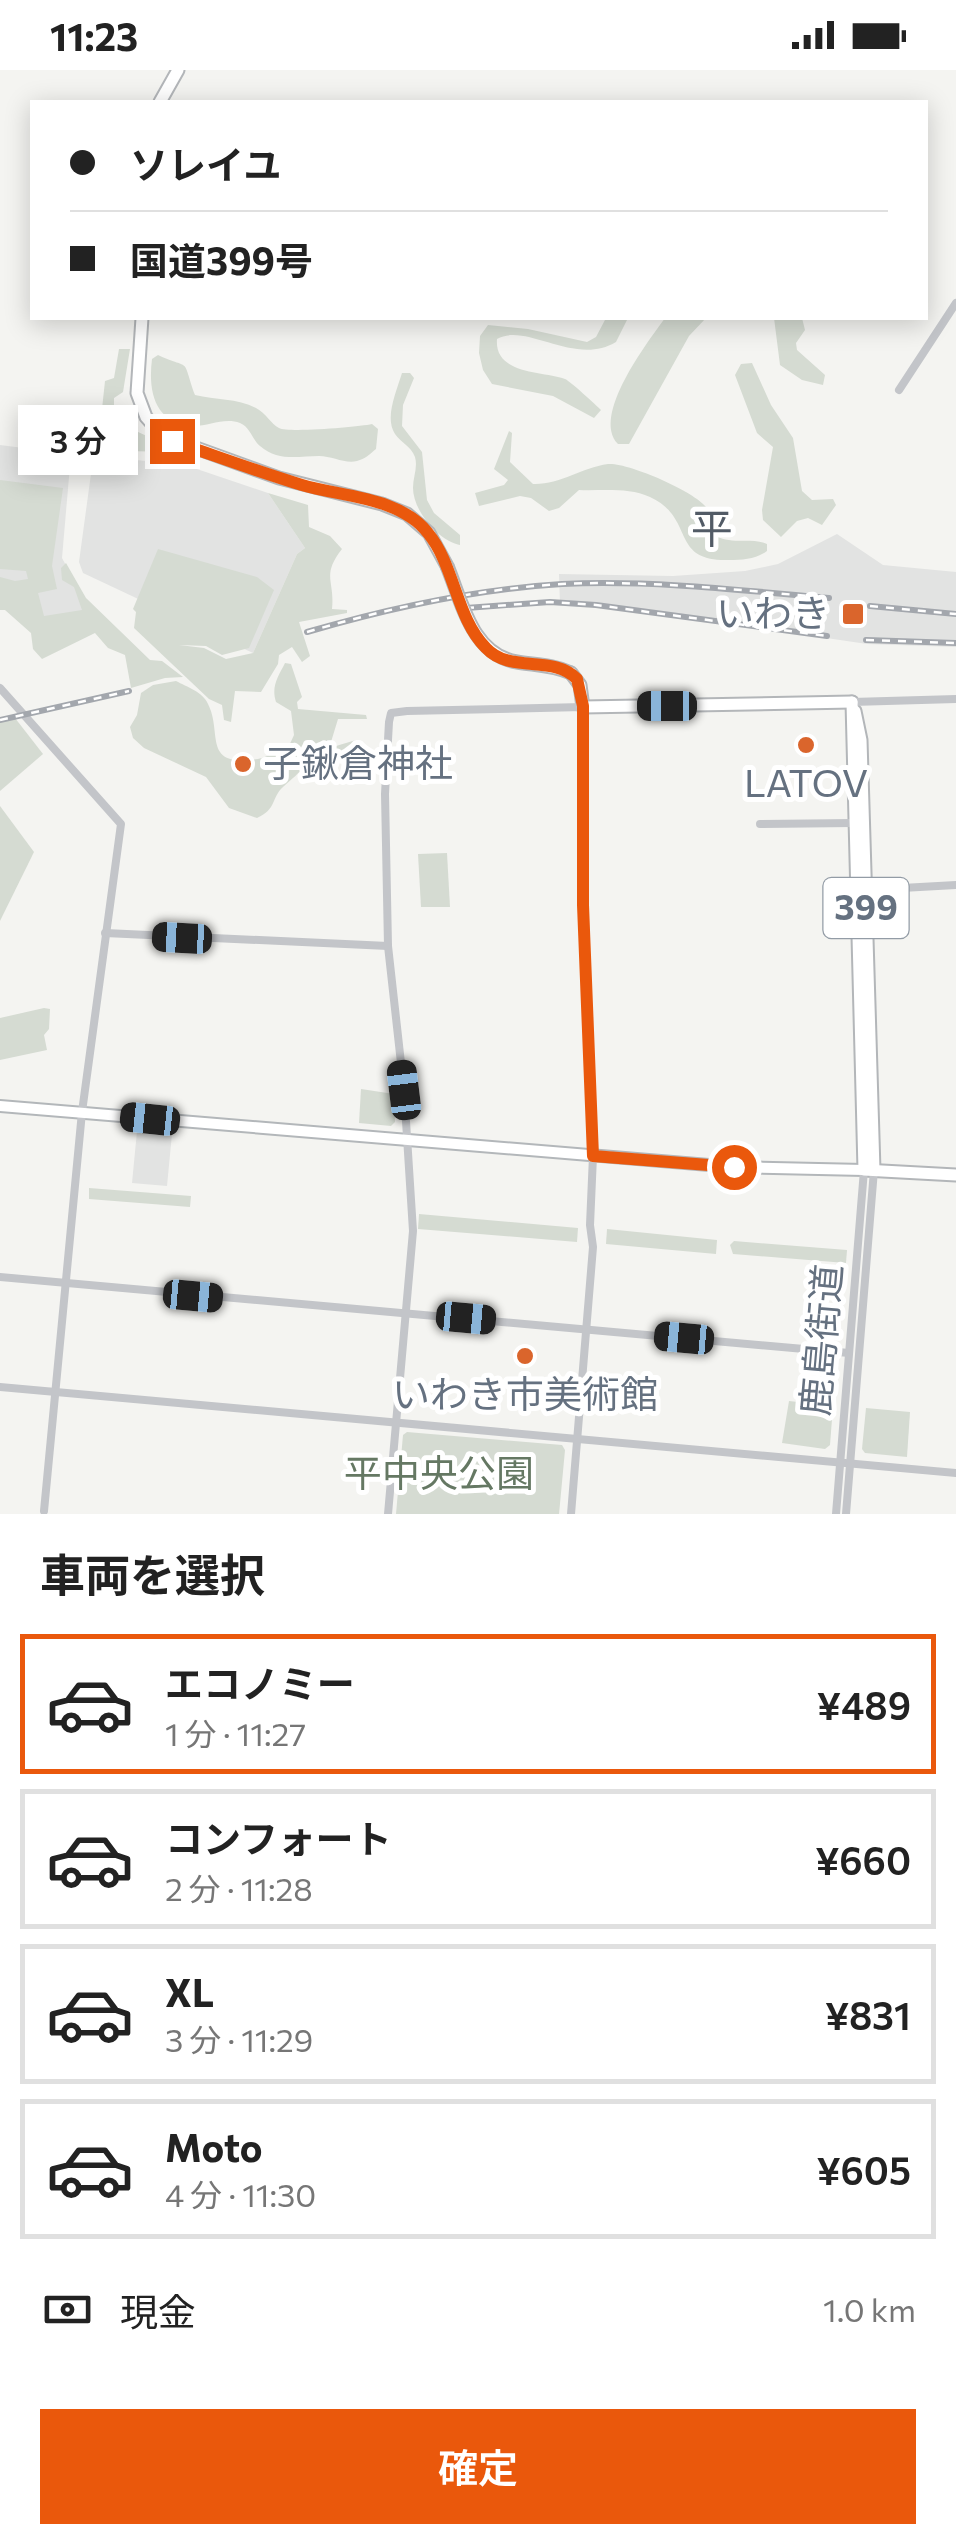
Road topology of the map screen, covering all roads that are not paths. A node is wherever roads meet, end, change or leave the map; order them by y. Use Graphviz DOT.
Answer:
graph roads {
  1 [pos="178,70"];
  2 [pos="161,100"];
  3 [pos="956,304"];
  4 [pos="142,320"];
  5 [pos="900,390"];
  6 [pos="0,688"];
  7 [pos="956,699"];
  8 [pos="852,702"];
  9 [pos="583,706"];
  10 [pos="853,823"];
  11 [pos="760,824"];
  12 [pos="956,885"];
  13 [pos="861,891"];
  14 [pos="105,933"];
  15 [pos="388,946"];
  16 [pos="0,1106"];
  17 [pos="82,1112"];
  18 [pos="405,1140"];
  19 [pos="593,1156"];
  20 [pos="869,1170"];
  21 [pos="956,1175"];
  22 [pos="0,1276"];
  23 [pos="66,1283"];
  24 [pos="406,1313"];
  25 [pos="586,1330"];
  26 [pos="849,1353"];
  27 [pos="0,1386"];
  28 [pos="56,1392"];
  29 [pos="396,1422"];
  30 [pos="577,1438"];
  31 [pos="846,1461"];
  32 [pos="956,1473"];
  33 [pos="44,1511"];
  34 [pos="388,1514"];
  35 [pos="571,1514"];
  36 [pos="836,1514"];
  37 [pos="846,1514"];
  1 -- 2 [label="highway"];
  3 -- 5 [label="street"];
  4 -- 9 [label="highway, bridge"];
  6 -- 14 [label="street"];
  7 -- 8 [label="street"];
  8 -- 9 [label="highway"];
  8 -- 10 [label="highway, 399"];
  8 -- 13 [label="highway, 399"];
  9 -- 15 [label="street"];
  9 -- 19 [label="street"];
  10 -- 11 [label="street"];
  10 -- 13 [label="highway, 399"];
  12 -- 13 [label="street"];
  13 -- 20 [label="highway, 399"];
  14 -- 15 [label="street"];
  14 -- 17 [label="street"];
  15 -- 18 [label="street"];
  16 -- 17 [label="main road"];
  17 -- 18 [label="main road"];
  17 -- 23 [label="street"];
  18 -- 19 [label="main road"];
  18 -- 24 [label="street"];
  19 -- 20 [label="main road"];
  19 -- 25 [label="street"];
  20 -- 21 [label="highway"];
  20 -- 26 [label="street, 鹿島街道"];
  20 -- 31 [label="street, 鹿島街道"];
  22 -- 23 [label="street"];
  23 -- 24 [label="street"];
  23 -- 28 [label="street"];
  24 -- 25 [label="street"];
  24 -- 29 [label="street"];
  25 -- 26 [label="street"];
  25 -- 30 [label="street"];
  26 -- 31 [label="street, 鹿島街道"];
  27 -- 28 [label="street"];
  28 -- 29 [label="street"];
  28 -- 33 [label="street"];
  29 -- 30 [label="street"];
  29 -- 34 [label="street"];
  30 -- 31 [label="street"];
  30 -- 35 [label="street"];
  31 -- 32 [label="street"];
  31 -- 36 [label="street, 鹿島街道"];
  31 -- 37 [label="street, 鹿島街道"];
}
